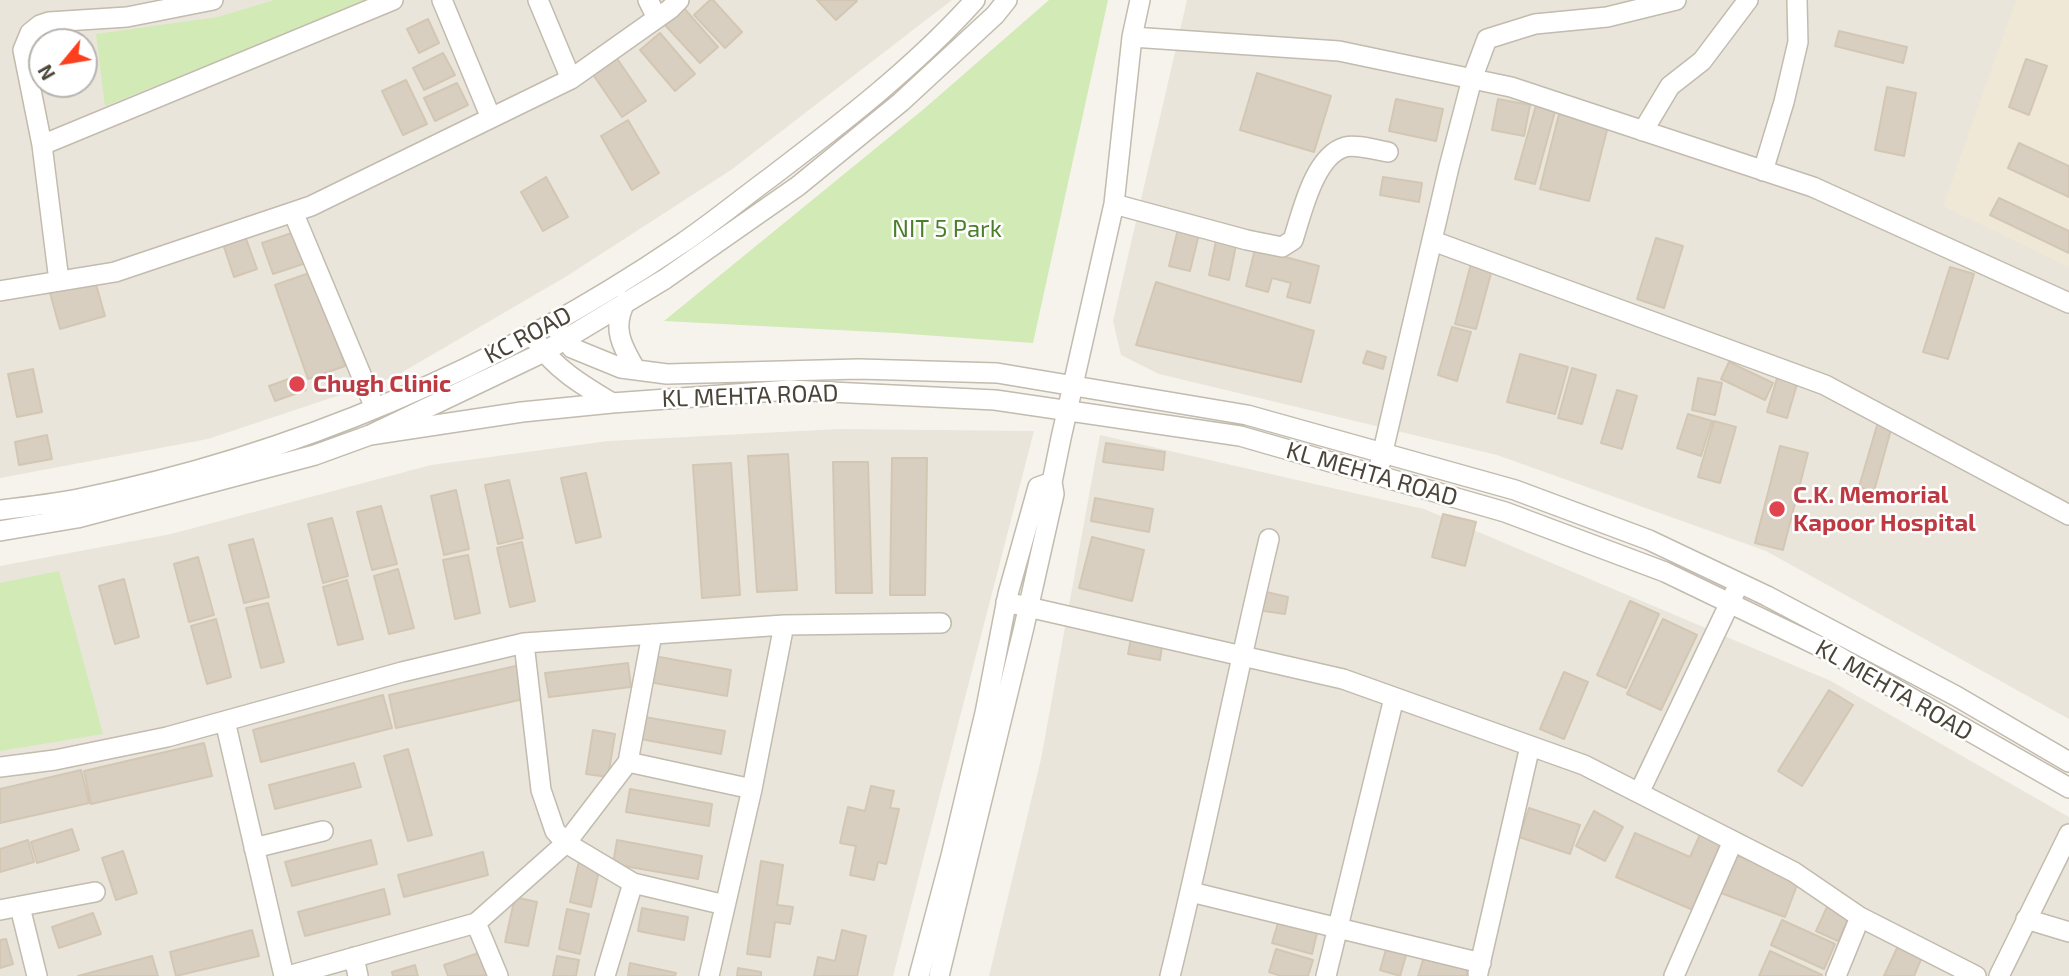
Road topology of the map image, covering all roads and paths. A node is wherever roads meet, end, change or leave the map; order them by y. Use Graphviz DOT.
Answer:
graph roads {
  1 [pos="213,0"];
  2 [pos="393,0"];
  3 [pos="442,0"];
  4 [pos="538,0"];
  5 [pos="648,0"];
  6 [pos="679,0"];
  7 [pos="975,0"];
  8 [pos="1007,0"];
  9 [pos="1140,0"];
  10 [pos="1676,0"];
  11 [pos="1748,0"];
  12 [pos="1797,0"];
  13 [pos="657,18"];
  14 [pos="1132,37"];
  15 [pos="571,79"];
  16 [pos="1472,79"];
  17 [pos="491,118"];
  18 [pos="1643,131"];
  19 [pos="43,145"];
  20 [pos="1388,152"];
  21 [pos="1763,171"];
  22 [pos="1114,204"];
  23 [pos="293,212"];
  24 [pos="1433,242"];
  25 [pos="59,281"];
  26 [pos="0,292"];
  27 [pos="626,301"];
  28 [pos="2069,303"];
  29 [pos="552,323"];
  30 [pos="532,334"];
  31 [pos="564,341"];
  32 [pos="544,352"];
  33 [pos="636,370"];
  34 [pos="1072,386"];
  35 [pos="612,402"];
  36 [pos="375,408"];
  37 [pos="1067,410"];
  38 [pos="370,435"];
  39 [pos="1382,453"];
  40 [pos="1377,475"];
  41 [pos="1052,482"];
  42 [pos="0,510"];
  43 [pos="2069,514"];
  44 [pos="0,531"];
  45 [pos="1269,539"];
  46 [pos="1740,583"];
  47 [pos="1006,602"];
  48 [pos="1730,603"];
  49 [pos="1028,607"];
  50 [pos="941,623"];
  51 [pos="784,625"];
  52 [pos="652,634"];
  53 [pos="524,643"];
  54 [pos="1241,654"];
  55 [pos="1394,698"];
  56 [pos="225,721"];
  57 [pos="1530,746"];
  58 [pos="628,762"];
  59 [pos="2069,762"];
  60 [pos="0,767"];
  61 [pos="2069,788"];
  62 [pos="751,789"];
  63 [pos="1639,793"];
  64 [pos="323,831"];
  65 [pos="2069,834"];
  66 [pos="1733,841"];
  67 [pos="566,843"];
  68 [pos="254,848"];
  69 [pos="633,883"];
  70 [pos="95,892"];
  71 [pos="1191,892"];
  72 [pos="725,905"];
  73 [pos="20,907"];
  74 [pos="0,910"];
  75 [pos="1860,917"];
  76 [pos="2026,919"];
  77 [pos="475,923"];
  78 [pos="1338,928"];
  79 [pos="2069,932"];
  80 [pos="356,967"];
  81 [pos="1479,970"];
  82 [pos="37,976"];
  83 [pos="286,976"];
  84 [pos="498,976"];
  85 [pos="605,976"];
  86 [pos="709,976"];
  87 [pos="919,976"];
  88 [pos="939,976"];
  89 [pos="1170,976"];
  90 [pos="1326,976"];
  91 [pos="1674,976"];
  92 [pos="1836,976"];
  93 [pos="1976,976"];
  94 [pos="1999,976"];
  1 -- 19 [label="street"];
  2 -- 19 [label="street"];
  3 -- 17 [label="street"];
  4 -- 15 [label="street"];
  5 -- 13 [label="street"];
  6 -- 13 [label="street"];
  7 -- 29 [label="street, KC ROAD"];
  8 -- 27 [label="street"];
  9 -- 14 [label="street"];
  10 -- 16 [label="street"];
  11 -- 18 [label="street"];
  12 -- 21 [label="street"];
  13 -- 15 [label="street"];
  14 -- 16 [label="street"];
  14 -- 22 [label="street"];
  15 -- 17 [label="street"];
  16 -- 18 [label="street"];
  16 -- 24 [label="street"];
  17 -- 23 [label="street"];
  18 -- 21 [label="street"];
  19 -- 25 [label="street"];
  20 -- 22 [label="street"];
  21 -- 28 [label="street"];
  22 -- 34 [label="street"];
  23 -- 25 [label="street"];
  23 -- 36 [label="street"];
  24 -- 39 [label="street"];
  24 -- 43 [label="street"];
  25 -- 26 [label="street"];
  27 -- 31 [label="street"];
  27 -- 33 [label="street, KL MEHTA ROAD"];
  29 -- 30 [label="street, KC ROAD"];
  29 -- 31 [label="street, KL MEHTA ROAD"];
  30 -- 32 [label="street"];
  30 -- 36 [label="street, KC ROAD"];
  31 -- 32 [label="street"];
  31 -- 33 [label="street, KL MEHTA ROAD"];
  32 -- 35 [label="street"];
  32 -- 38 [label="street"];
  33 -- 34 [label="street, KL MEHTA ROAD"];
  34 -- 37 [label="street"];
  34 -- 39 [label="street, KL MEHTA ROAD"];
  35 -- 37 [label="street, KL MEHTA ROAD"];
  35 -- 38 [label="street, KL MEHTA ROAD"];
  36 -- 42 [label="street, KC ROAD"];
  37 -- 40 [label="street, KL MEHTA ROAD"];
  37 -- 41 [label="street"];
  38 -- 44 [label="street"];
  39 -- 40 [label="street"];
  39 -- 46 [label="street, KL MEHTA ROAD"];
  40 -- 48 [label="street, KL MEHTA ROAD"];
  41 -- 47 [label="street"];
  41 -- 49 [label="street"];
  45 -- 54 [label="street"];
  46 -- 48 [label="street"];
  46 -- 59 [label="street, KL MEHTA ROAD"];
  47 -- 49 [label="street"];
  47 -- 87 [label="street"];
  48 -- 61 [label="street, KL MEHTA ROAD"];
  48 -- 63 [label="street"];
  49 -- 54 [label="street"];
  49 -- 88 [label="street"];
  50 -- 51 [label="street"];
  51 -- 52 [label="street"];
  51 -- 62 [label="street"];
  52 -- 53 [label="street"];
  52 -- 58 [label="street"];
  53 -- 56 [label="street"];
  53 -- 67 [label="street"];
  54 -- 55 [label="street"];
  54 -- 71 [label="street"];
  55 -- 57 [label="street"];
  55 -- 78 [label="street"];
  56 -- 60 [label="street"];
  56 -- 68 [label="street"];
  57 -- 63 [label="street"];
  57 -- 81 [label="street"];
  58 -- 62 [label="street"];
  58 -- 67 [label="street"];
  62 -- 72 [label="street"];
  63 -- 66 [label="street"];
  64 -- 68 [label="street"];
  65 -- 76 [label="street"];
  66 -- 75 [label="street"];
  66 -- 91 [label="street"];
  67 -- 69 [label="street"];
  67 -- 77 [label="street"];
  68 -- 83 [label="street"];
  69 -- 72 [label="street"];
  69 -- 85 [label="street"];
  70 -- 73 [label="street"];
  71 -- 78 [label="street"];
  71 -- 89 [label="street"];
  72 -- 86 [label="street"];
  73 -- 74 [label="street"];
  73 -- 82 [label="street"];
  75 -- 92 [label="street"];
  75 -- 93 [label="street"];
  76 -- 79 [label="street"];
  76 -- 94 [label="street"];
  77 -- 80 [label="street"];
  77 -- 84 [label="street"];
  78 -- 81 [label="street"];
  78 -- 90 [label="street"];
  80 -- 83 [label="street"];
}
